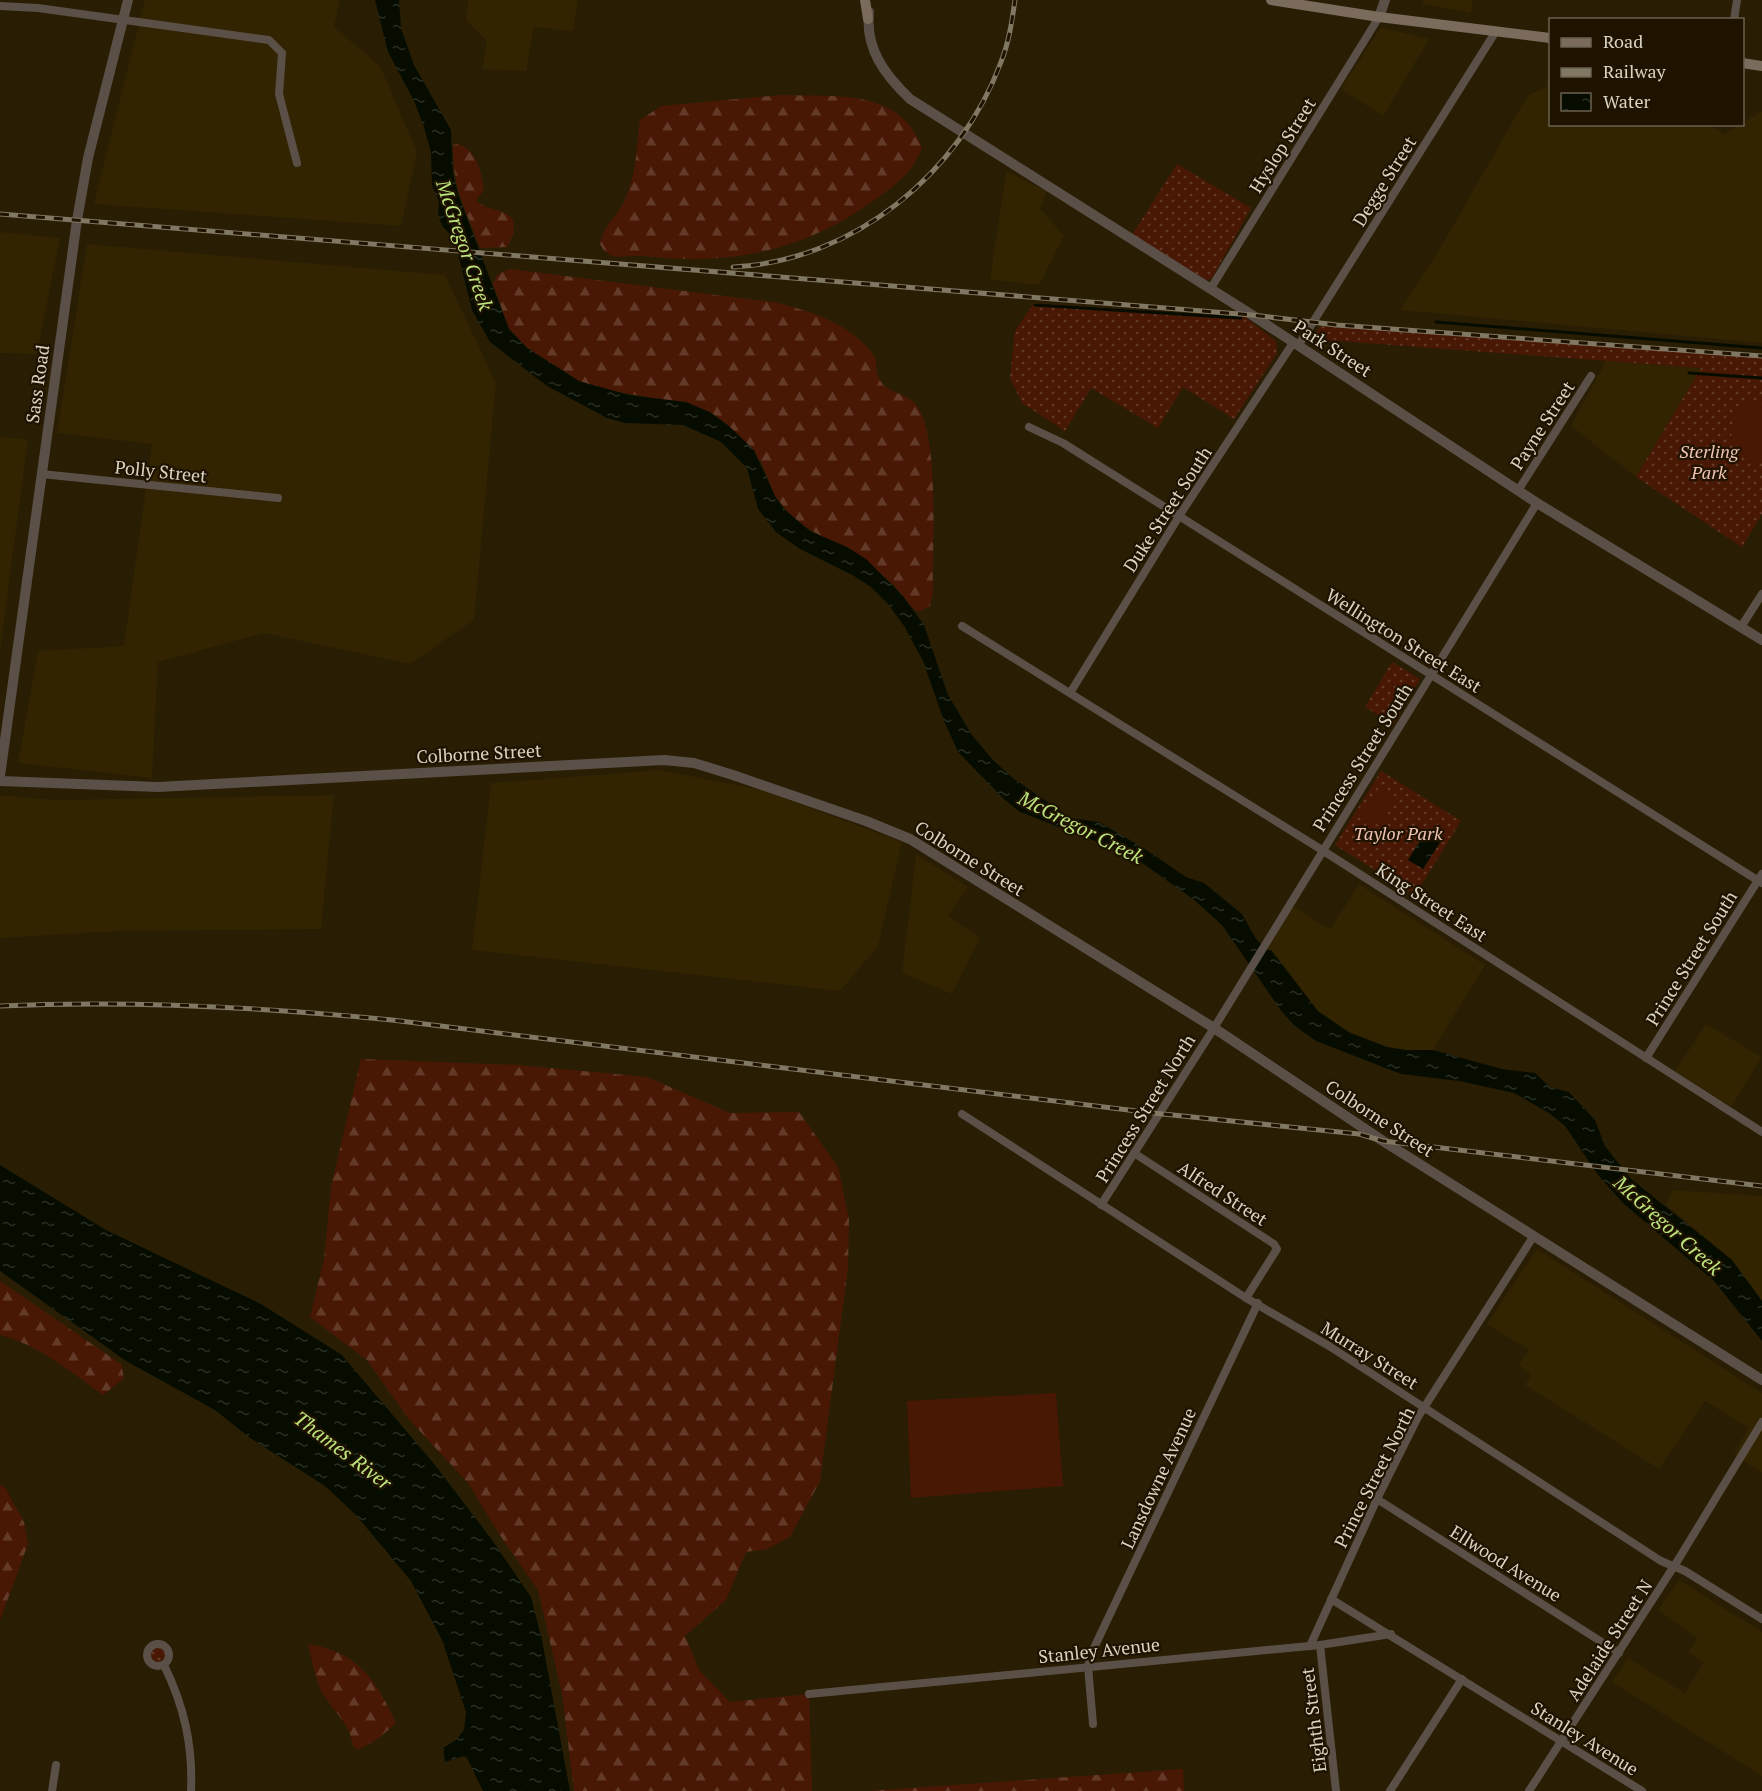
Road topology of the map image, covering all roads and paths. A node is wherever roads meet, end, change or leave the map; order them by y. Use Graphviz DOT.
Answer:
graph roads {
  1 [pos="128,0"];
  2 [pos="866,0"];
  3 [pos="870,0"];
  4 [pos="1271,0"];
  5 [pos="1385,0"];
  6 [pos="1737,0"];
  7 [pos="0,6"];
  8 [pos="1379,17"];
  9 [pos="123,18"];
  10 [pos="1734,18"];
  11 [pos="868,19"];
  12 [pos="1496,31"];
  13 [pos="1549,38"];
  14 [pos="1744,63"];
  15 [pos="1762,66"];
  16 [pos="297,163"];
  17 [pos="1211,288"];
  18 [pos="1296,345"];
  19 [pos="1591,376"];
  20 [pos="1029,427"];
  21 [pos="41,474"];
  22 [pos="1519,489"];
  23 [pos="278,498"];
  24 [pos="1537,502"];
  25 [pos="1179,516"];
  26 [pos="1762,594"];
  27 [pos="962,626"];
  28 [pos="1742,627"];
  29 [pos="1762,640"];
  30 [pos="1431,675"];
  31 [pos="1070,693"];
  32 [pos="0,776"];
  33 [pos="0,781"];
  34 [pos="1322,850"];
  35 [pos="1761,879"];
  36 [pos="1214,1028"];
  37 [pos="1646,1058"];
  38 [pos="962,1114"];
  39 [pos="1762,1132"];
  40 [pos="1134,1153"];
  41 [pos="1101,1205"];
  42 [pos="1533,1237"];
  43 [pos="1246,1298"];
  44 [pos="1258,1303"];
  45 [pos="1762,1380"];
  46 [pos="1425,1407"];
  47 [pos="1762,1422"];
  48 [pos="1377,1499"];
  49 [pos="1674,1565"];
  50 [pos="1331,1599"];
  51 [pos="1762,1619"];
  52 [pos="1391,1634"];
  53 [pos="1320,1645"];
  54 [pos="1310,1646"];
  55 [pos="1619,1653"];
  56 [pos="164,1665"];
  57 [pos="1088,1666"];
  58 [pos="1462,1679"];
  59 [pos="809,1694"];
  60 [pos="1093,1724"];
  61 [pos="1562,1741"];
  62 [pos="56,1765"];
  63 [pos="52,1791"];
  64 [pos="191,1791"];
  65 [pos="1336,1791"];
  66 [pos="1390,1791"];
  67 [pos="1529,1791"];
  68 [pos="1642,1791"];
  1 -- 9 [label="street, Sass Road"];
  2 -- 11 [label="main road"];
  3 -- 11 [label="street, Park Street"];
  4 -- 8 [label="main road"];
  5 -- 8 [label="street"];
  6 -- 10 [label="street"];
  7 -- 9 [label="street"];
  8 -- 12 [label="main road"];
  8 -- 17 [label="street, Hyslop Street"];
  9 -- 16 [label="street"];
  9 -- 21 [label="street, Sass Road"];
  11 -- 17 [label="street, Park Street"];
  12 -- 13 [label="main road"];
  12 -- 18 [label="street, Degge Street"];
  14 -- 15 [label="main road"];
  17 -- 18 [label="street, Park Street"];
  18 -- 22 [label="street, Park Street"];
  18 -- 25 [label="street, Duke Street South"];
  19 -- 22 [label="street, Payne Street"];
  20 -- 25 [label="street, Wellington Street East"];
  21 -- 23 [label="street, Polly Street"];
  21 -- 32 [label="street, Sass Road"];
  22 -- 24 [label="street, Park Street"];
  24 -- 28 [label="street, Park Street"];
  24 -- 30 [label="street, Princess Street South"];
  25 -- 30 [label="street, Wellington Street East"];
  25 -- 31 [label="street, Duke Street South"];
  26 -- 28 [label="street"];
  27 -- 31 [label="street, King Street East"];
  28 -- 29 [label="street, Park Street"];
  30 -- 34 [label="street, Princess Street South"];
  30 -- 35 [label="street, Wellington Street East"];
  31 -- 34 [label="street, King Street East"];
  33 -- 36 [label="street, Colborne Street"];
  34 -- 36 [label="street, Princess Street South"];
  34 -- 37 [label="street, King Street East"];
  35 -- 37 [label="street, Prince Street South"];
  36 -- 40 [label="street, Princess Street North"];
  36 -- 42 [label="street, Colborne Street"];
  37 -- 39 [label="street, King Street East"];
  38 -- 41 [label="street, Murray Street"];
  40 -- 41 [label="street, Princess Street North"];
  40 -- 43 [label="street, Alfred Street"];
  41 -- 43 [label="street, Murray Street"];
  42 -- 45 [label="street, Colborne Street"];
  42 -- 46 [label="street, Prince Street North"];
  43 -- 44 [label="street, Murray Street"];
  44 -- 46 [label="street, Murray Street"];
  44 -- 57 [label="street, Lansdowne Avenue"];
  46 -- 48 [label="street, Prince Street North"];
  46 -- 49 [label="street, Murray Street"];
  47 -- 49 [label="street, Adelaide Street N"];
  48 -- 50 [label="street, Prince Street North"];
  48 -- 55 [label="street, Ellwood Avenue"];
  49 -- 51 [label="street, Murray Street"];
  49 -- 55 [label="street, Adelaide Street N"];
  50 -- 52 [label="street, Stanley Avenue"];
  50 -- 54 [label="street, Prince Street North"];
  52 -- 53 [label="street, Stanley Avenue"];
  52 -- 58 [label="street, Stanley Avenue"];
  53 -- 54 [label="street, Stanley Avenue"];
  53 -- 65 [label="street, Eighth Street"];
  54 -- 57 [label="street, Stanley Avenue"];
  55 -- 61 [label="street, Adelaide Street N"];
  56 -- 64 [label="street"];
  57 -- 59 [label="street, Stanley Avenue"];
  57 -- 60 [label="street"];
  58 -- 61 [label="street, Stanley Avenue"];
  58 -- 66 [label="street"];
  61 -- 67 [label="street, Adelaide Street N"];
  61 -- 68 [label="street, Stanley Avenue"];
  62 -- 63 [label="street"];
}
